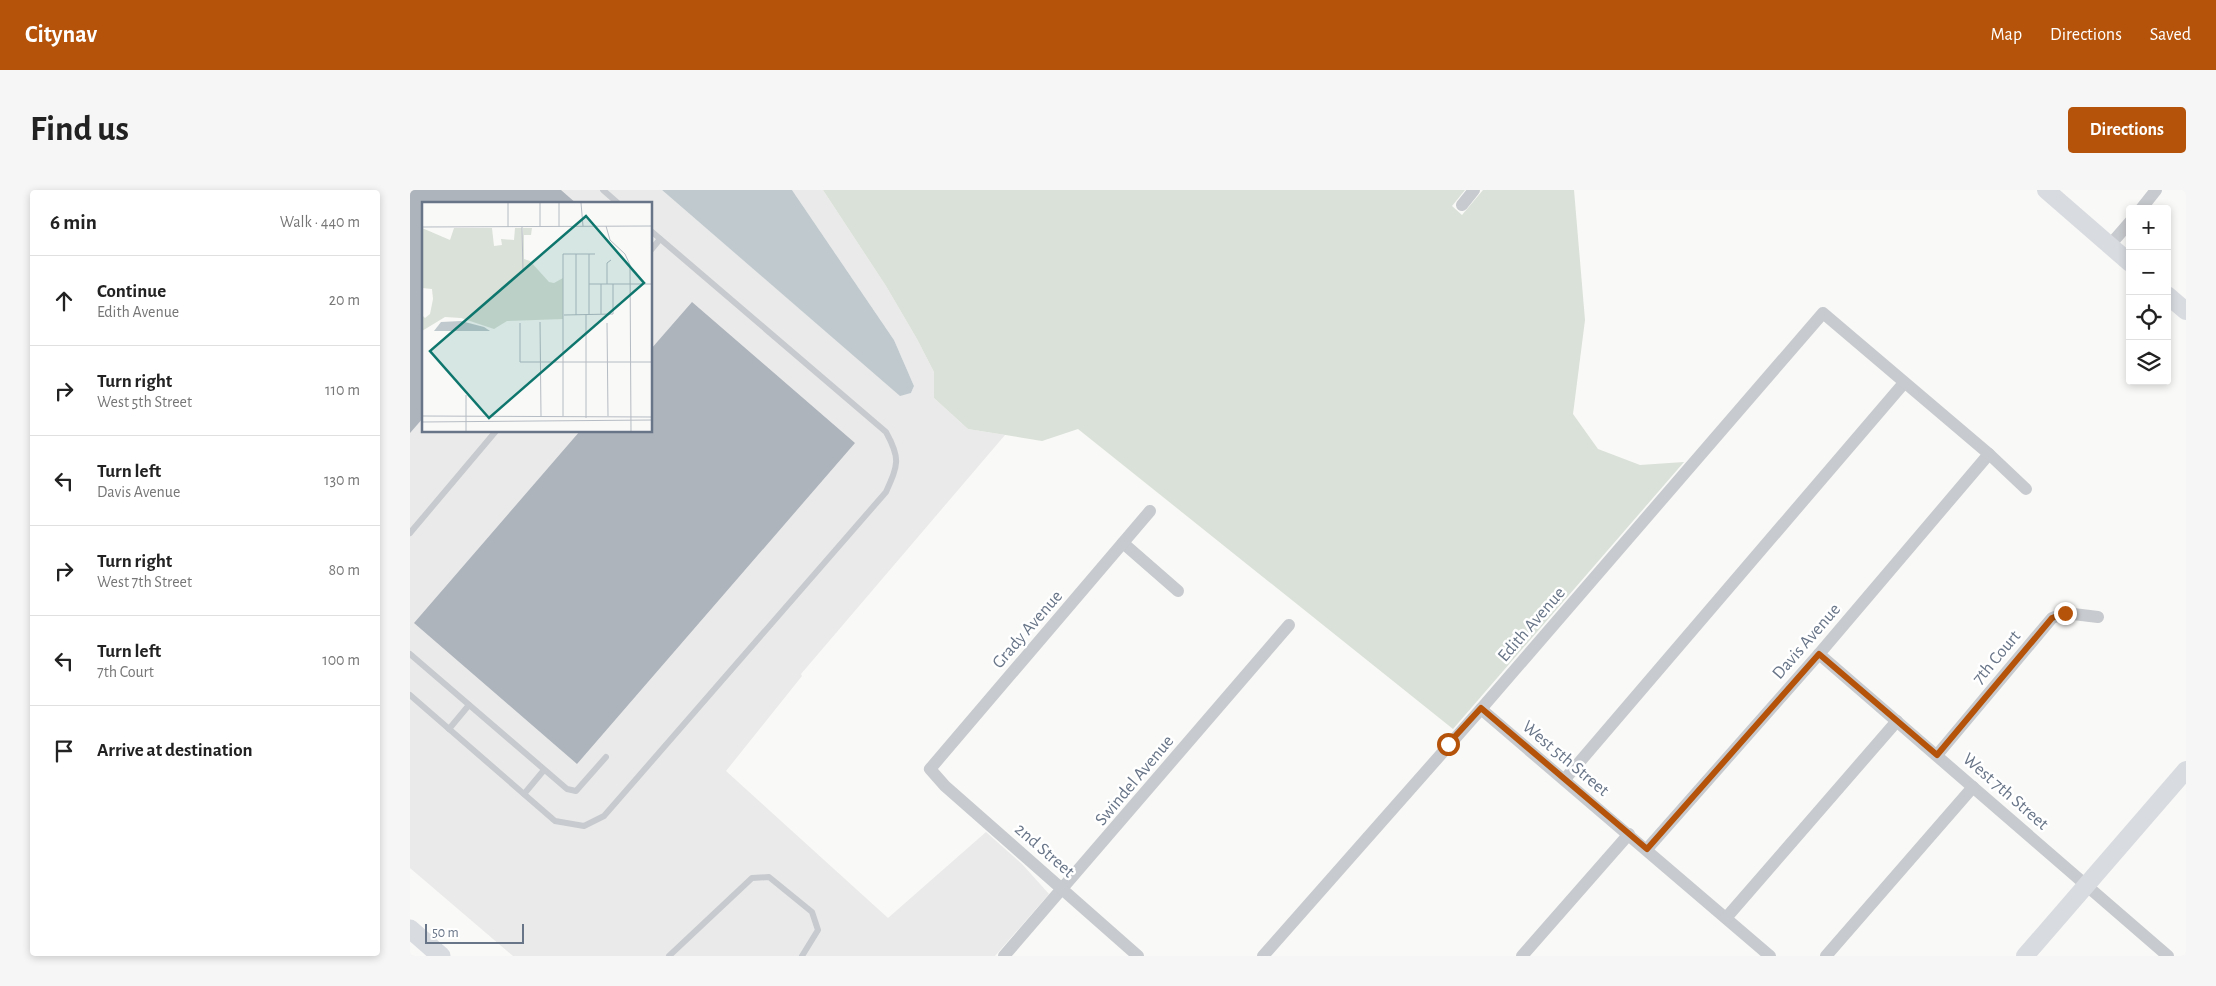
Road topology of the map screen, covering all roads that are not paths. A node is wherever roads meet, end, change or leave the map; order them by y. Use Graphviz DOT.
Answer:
graph roads {
  1 [pos="603,190"];
  2 [pos="1474,190"];
  3 [pos="2046,190"];
  4 [pos="2156,190"];
  5 [pos="617,202"];
  6 [pos="1462,205"];
  7 [pos="2143,205"];
  8 [pos="2126,227"];
  9 [pos="652,232"];
  10 [pos="660,239"];
  11 [pos="2110,245"];
  12 [pos="652,249"];
  13 [pos="2126,259"];
  14 [pos="2171,298"];
  15 [pos="2186,311"];
  16 [pos="1904,383"];
  17 [pos="495,432"];
  18 [pos="1988,454"];
  19 [pos="2026,489"];
  20 [pos="1150,511"];
  21 [pos="410,533"];
  22 [pos="1122,543"];
  23 [pos="1178,591"];
  24 [pos="2098,617"];
  25 [pos="1289,625"];
  26 [pos="410,654"];
  27 [pos="1819,654"];
  28 [pos="410,695"];
  29 [pos="469,705"];
  30 [pos="1481,708"];
  31 [pos="1897,721"];
  32 [pos="449,729"];
  33 [pos="1937,755"];
  34 [pos="606,757"];
  35 [pos="930,769"];
  36 [pos="544,770"];
  37 [pos="2186,770"];
  38 [pos="1565,779"];
  39 [pos="1973,787"];
  40 [pos="524,794"];
  41 [pos="1629,834"];
  42 [pos="1647,849"];
  43 [pos="2087,885"];
  44 [pos="1063,890"];
  45 [pos="1726,918"];
  46 [pos="410,929"];
  47 [pos="441,956"];
  48 [pos="669,956"];
  49 [pos="802,956"];
  50 [pos="1004,956"];
  51 [pos="1138,956"];
  52 [pos="1263,956"];
  53 [pos="1522,956"];
  54 [pos="1770,956"];
  55 [pos="1826,956"];
  56 [pos="2026,956"];
  57 [pos="2168,956"];
  1 -- 5 [label="lane"];
  2 -- 6 [label="street"];
  3 -- 11 [label="street"];
  4 -- 7 [label="street"];
  8 -- 11 [label="street"];
  9 -- 10 [label="lane"];
  10 -- 12 [label="lane"];
  10 -- 40 [label="lane"];
  11 -- 13 [label="street"];
  14 -- 15 [label="street"];
  16 -- 18 [label="street"];
  16 -- 30 [label="street, Edith Avenue"];
  16 -- 38 [label="street"];
  17 -- 21 [label="lane"];
  18 -- 19 [label="street"];
  18 -- 27 [label="street, Davis Avenue"];
  20 -- 22 [label="street, Grady Avenue"];
  22 -- 23 [label="street"];
  22 -- 35 [label="street, Grady Avenue"];
  24 -- 33 [label="street, 7th Court"];
  25 -- 44 [label="street, Swindel Avenue"];
  26 -- 29 [label="lane"];
  27 -- 31 [label="street, West 7th Street"];
  27 -- 42 [label="street, Davis Avenue"];
  28 -- 32 [label="lane"];
  29 -- 32 [label="lane"];
  29 -- 36 [label="lane"];
  30 -- 38 [label="street, West 5th Street"];
  30 -- 52 [label="street, Edith Avenue"];
  31 -- 33 [label="street, West 7th Street"];
  31 -- 45 [label="street"];
  32 -- 40 [label="lane"];
  33 -- 39 [label="street, West 7th Street"];
  34 -- 36 [label="lane"];
  35 -- 44 [label="street, 2nd Street"];
  36 -- 40 [label="lane"];
  37 -- 43 [label="street"];
  38 -- 41 [label="street, West 5th Street"];
  39 -- 43 [label="street, West 7th Street"];
  39 -- 55 [label="street"];
  41 -- 42 [label="street, West 5th Street"];
  41 -- 53 [label="street"];
  42 -- 45 [label="street"];
  43 -- 56 [label="street"];
  43 -- 57 [label="street, West 7th Street"];
  44 -- 50 [label="street, Swindel Avenue"];
  44 -- 51 [label="street, 2nd Street"];
  45 -- 54 [label="street"];
  46 -- 47 [label="main road"];
  48 -- 49 [label="lane"];
}
